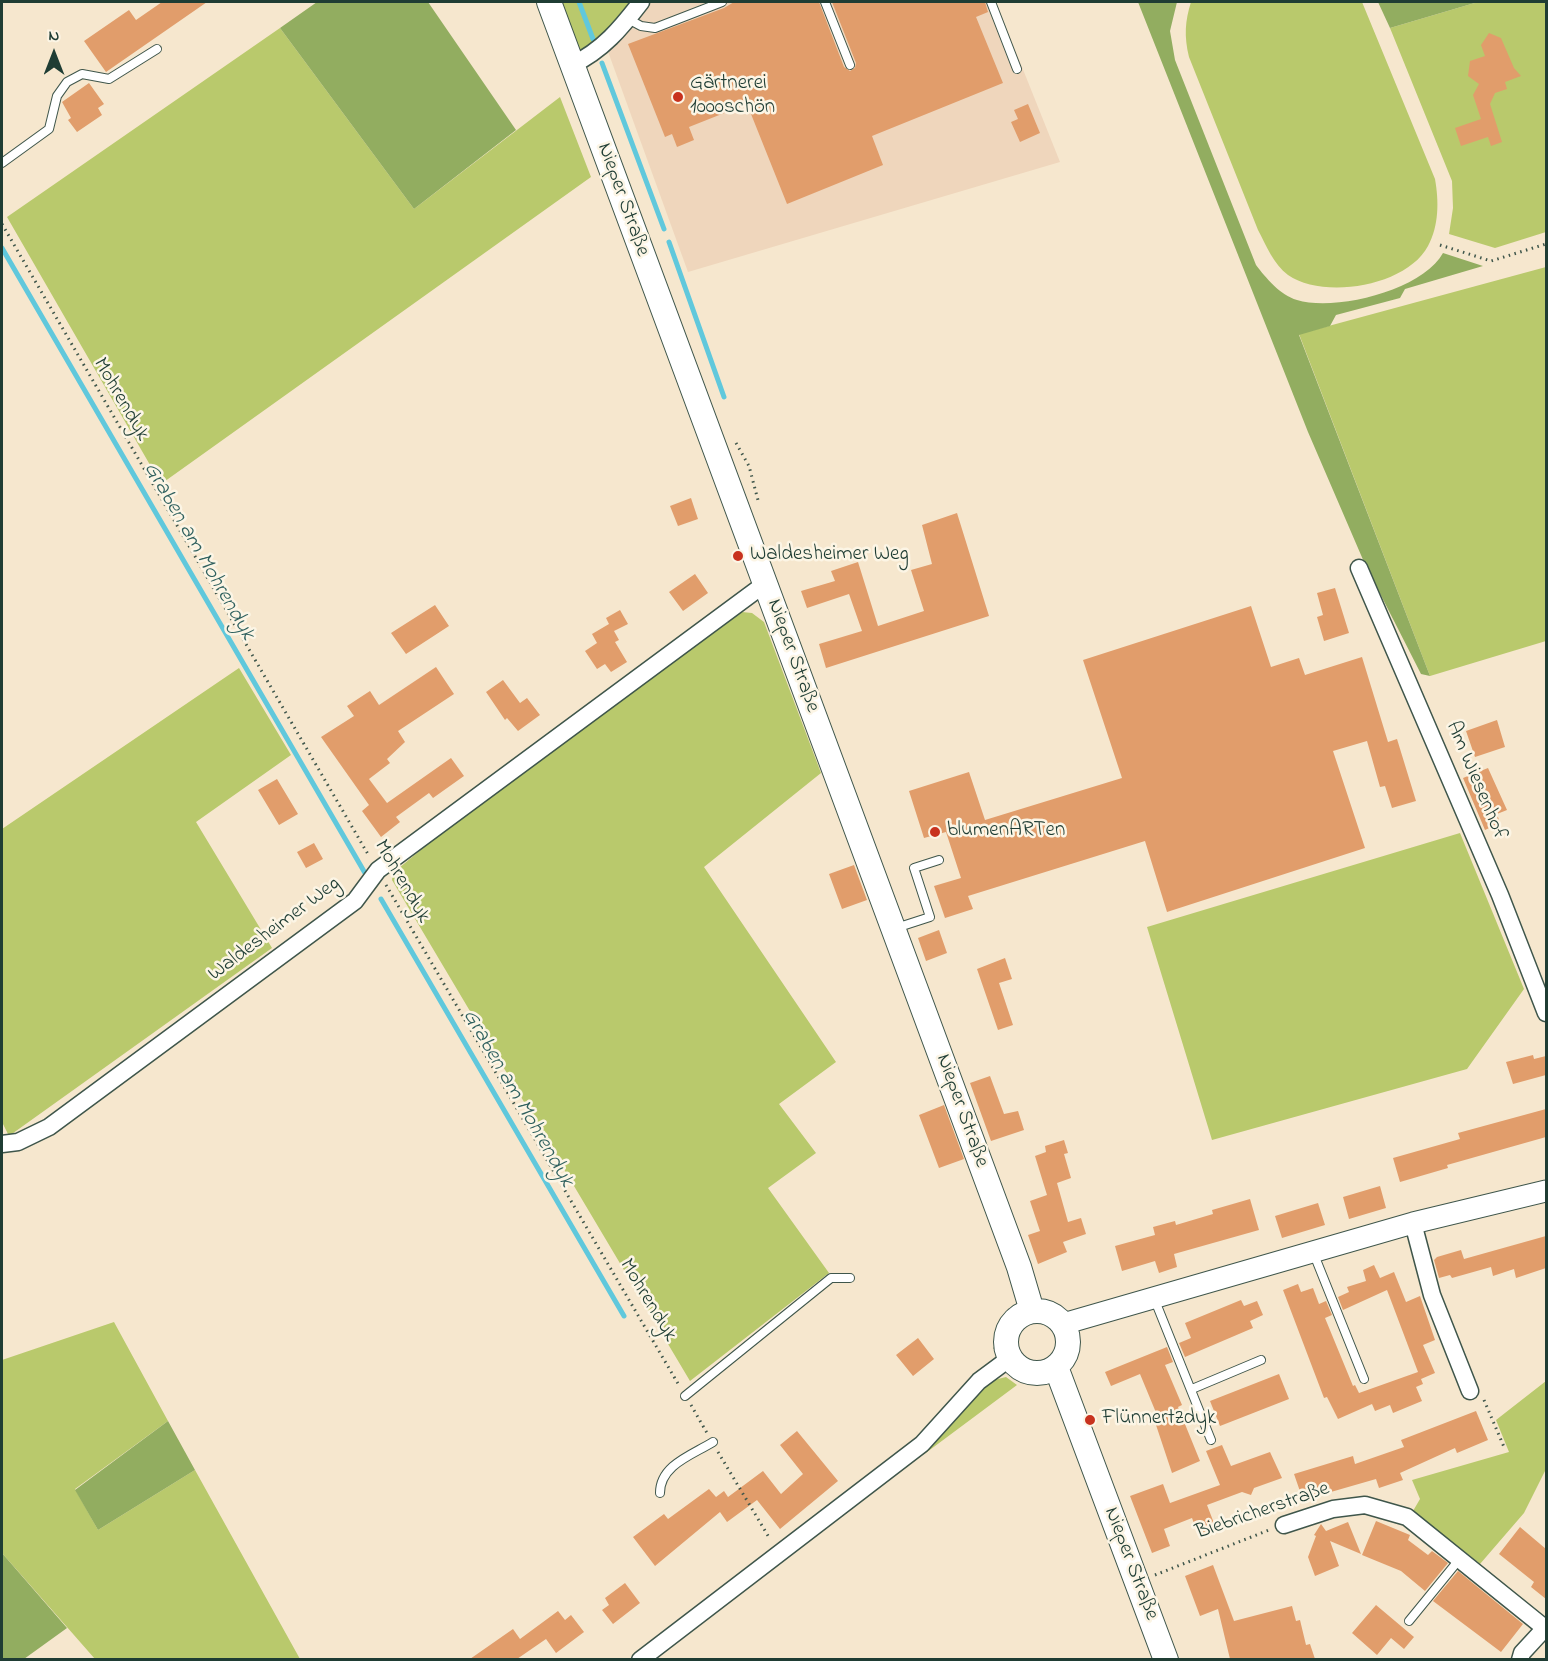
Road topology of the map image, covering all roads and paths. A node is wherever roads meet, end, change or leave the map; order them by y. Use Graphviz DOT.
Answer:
graph roads {
  1 [pos="549,2"];
  2 [pos="642,2"];
  3 [pos="722,2"];
  4 [pos="825,2"];
  5 [pos="991,2"];
  6 [pos="628,19"];
  7 [pos="157,50"];
  8 [pos="572,65"];
  9 [pos="850,65"];
  10 [pos="1017,69"];
  11 [pos="2,164"];
  12 [pos="2,224"];
  13 [pos="1546,244"];
  14 [pos="1440,245"];
  15 [pos="1359,568"];
  16 [pos="766,583"];
  17 [pos="939,860"];
  18 [pos="378,870"];
  19 [pos="893,929"];
  20 [pos="1546,1013"];
  21 [pos="2,1144"];
  22 [pos="1546,1191"];
  23 [pos="1413,1223"];
  24 [pos="1313,1251"];
  25 [pos="850,1278"];
  26 [pos="1154,1298"];
  27 [pos="1031,1305"];
  28 [pos="1069,1322"];
  29 [pos="1261,1360"];
  30 [pos="1005,1361"];
  31 [pos="1058,1372"];
  32 [pos="1364,1379"];
  33 [pos="1192,1389"];
  34 [pos="1470,1391"];
  35 [pos="685,1396"];
  36 [pos="1211,1440"];
  37 [pos="713,1442"];
  38 [pos="1504,1447"];
  39 [pos="660,1493"];
  40 [pos="1284,1525"];
  41 [pos="779,1554"];
  42 [pos="1458,1561"];
  43 [pos="1137,1582"];
  44 [pos="1409,1621"];
  45 [pos="1546,1628"];
  46 [pos="640,1659"];
  47 [pos="1166,1659"];
  48 [pos="1520,1659"];
  1 -- 8 [label="main road, Nieper Straße"];
  2 -- 6 [label="street"];
  3 -- 6 [label="lane"];
  4 -- 9 [label="lane"];
  5 -- 10 [label="lane"];
  6 -- 8 [label="street"];
  7 -- 11 [label="lane"];
  8 -- 16 [label="main road, Nieper Straße"];
  12 -- 18 [label="path, Mohrendyk"];
  13 -- 14 [label="path"];
  15 -- 20 [label="street, Am Wiesenhof"];
  16 -- 18 [label="street, Waldesheimer Weg"];
  16 -- 19 [label="main road, Nieper Straße"];
  17 -- 19 [label="lane"];
  18 -- 21 [label="street, Waldesheimer Weg"];
  18 -- 35 [label="path, Mohrendyk"];
  19 -- 27 [label="main road, Nieper Straße"];
  22 -- 23 [label="street"];
  23 -- 24 [label="street"];
  23 -- 34 [label="street"];
  24 -- 26 [label="street"];
  24 -- 32 [label="lane"];
  25 -- 35 [label="lane"];
  26 -- 28 [label="street"];
  26 -- 33 [label="lane"];
  27 -- 28 [label="main road"];
  27 -- 30 [label="main road"];
  27 -- 30 [label="path"];
  28 -- 31 [label="main road"];
  28 -- 31 [label="path"];
  29 -- 33 [label="lane"];
  30 -- 31 [label="main road"];
  30 -- 31 [label="path"];
  30 -- 41 [label="street"];
  31 -- 43 [label="main road, Nieper Straße"];
  33 -- 36 [label="lane"];
  34 -- 38 [label="path"];
  35 -- 37 [label="path, Mohrendyk"];
  37 -- 39 [label="lane"];
  37 -- 41 [label="path, Mohrendyk"];
  40 -- 42 [label="street, Biebricherstraße"];
  40 -- 43 [label="path, Biebricherstraße"];
  41 -- 46 [label="street"];
  42 -- 44 [label="lane"];
  42 -- 45 [label="street, Biebricherstraße"];
  43 -- 47 [label="main road, Nieper Straße"];
  45 -- 48 [label="street"];
}
